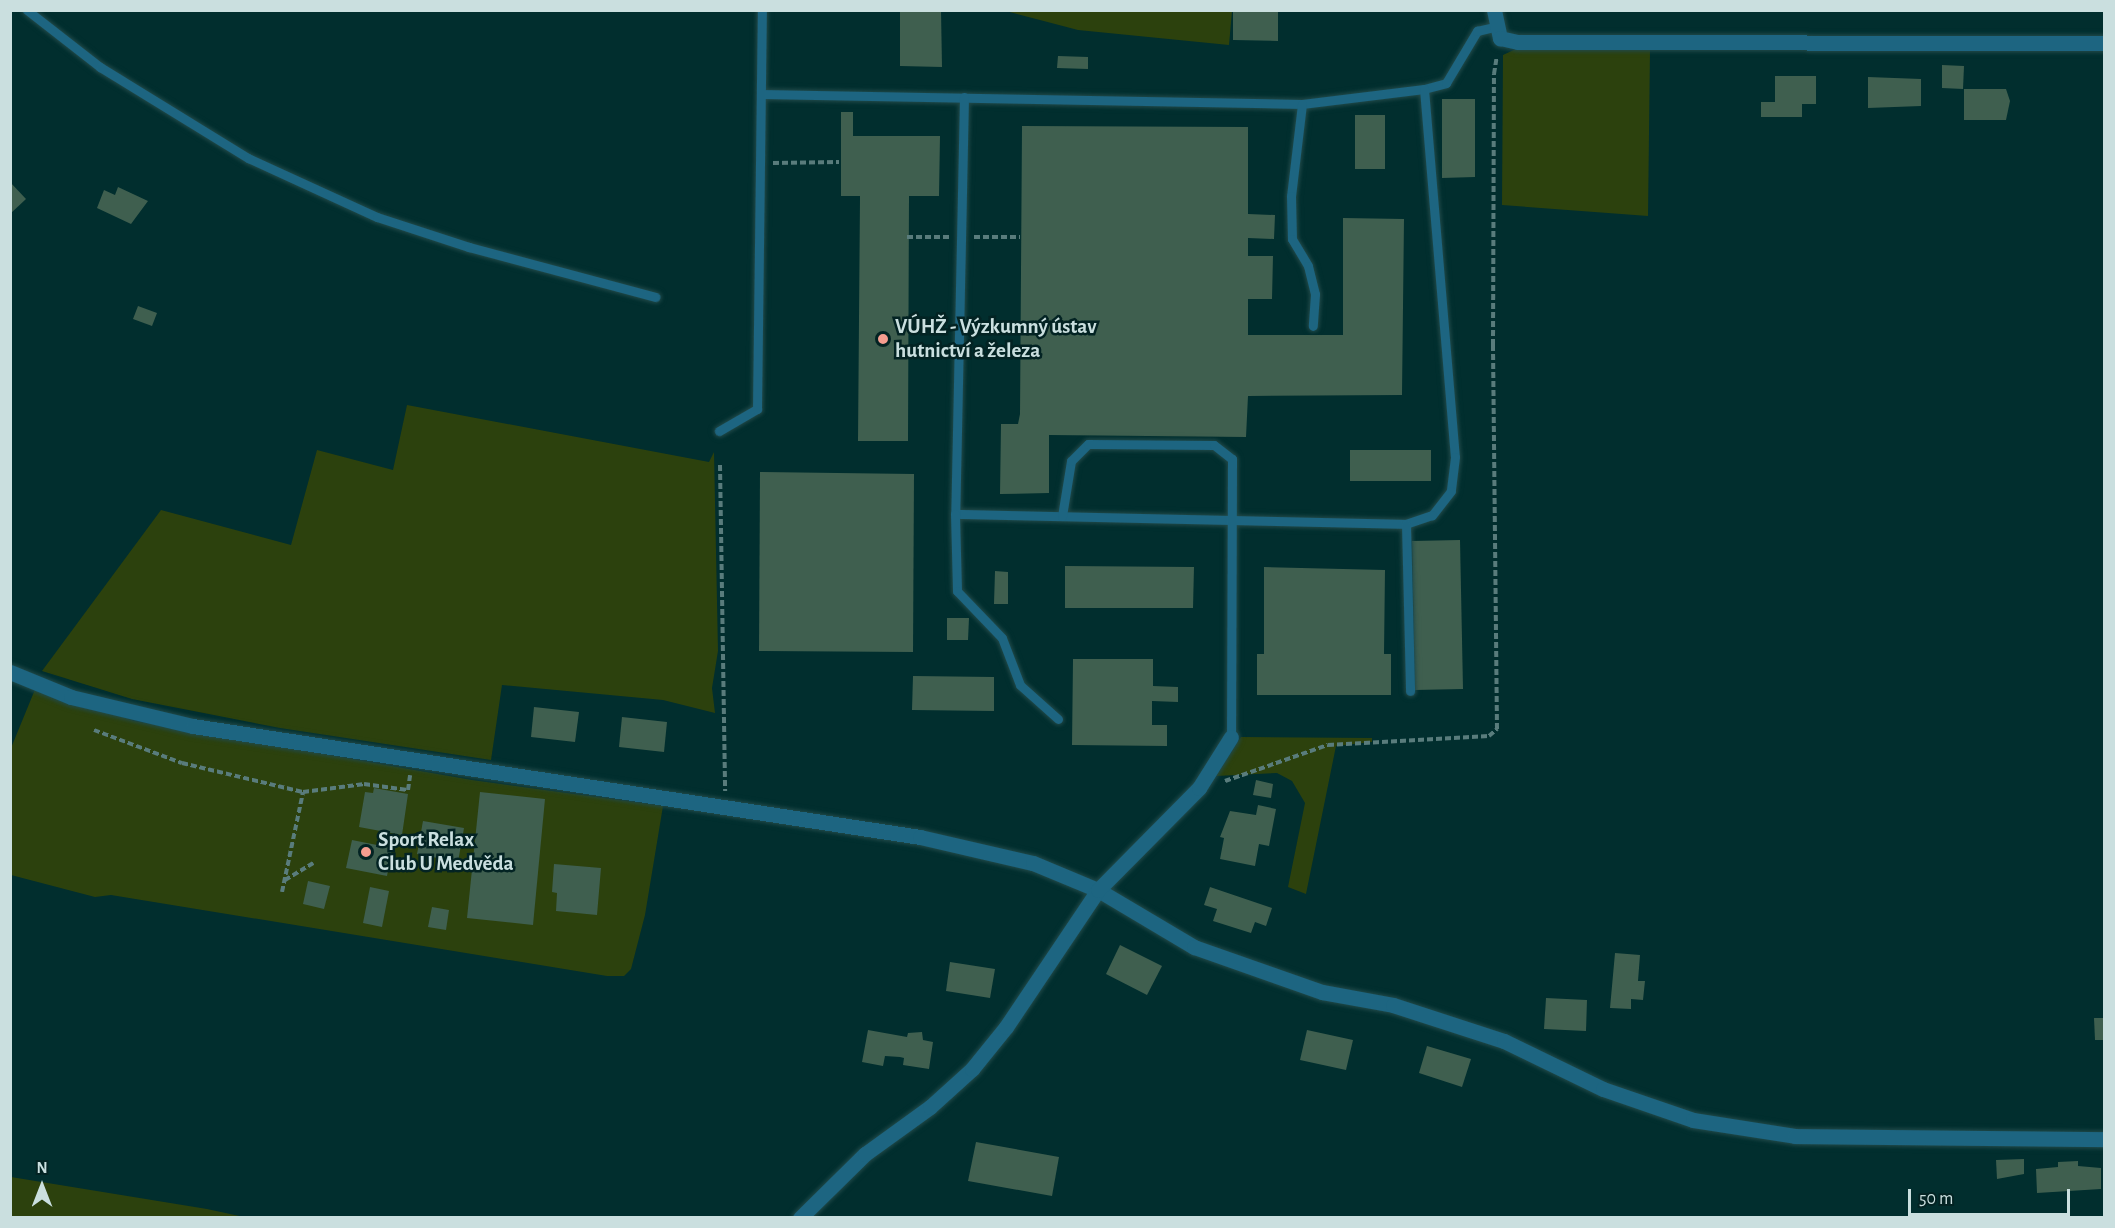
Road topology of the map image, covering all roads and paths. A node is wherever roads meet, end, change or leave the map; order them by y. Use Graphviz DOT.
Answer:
graph roads {
  1 [pos="27,10"];
  2 [pos="762,10"];
  3 [pos="1494,10"];
  4 [pos="1496,27"];
  5 [pos="2104,43"];
  6 [pos="1424,89"];
  7 [pos="761,94"];
  8 [pos="964,97"];
  9 [pos="1302,104"];
  10 [pos="839,162"];
  11 [pos="760,163"];
  12 [pos="656,297"];
  13 [pos="1313,326"];
  14 [pos="719,431"];
  15 [pos="720,465"];
  16 [pos="955,514"];
  17 [pos="1062,516"];
  18 [pos="1232,520"];
  19 [pos="1406,524"];
  20 [pos="10,672"];
  21 [pos="1410,691"];
  22 [pos="1058,719"];
  23 [pos="94,730"];
  24 [pos="1231,737"];
  25 [pos="412,762"];
  26 [pos="303,792"];
  27 [pos="725,806"];
  28 [pos="313,863"];
  29 [pos="285,880"];
  30 [pos="1098,890"];
  31 [pos="282,892"];
  32 [pos="2104,1139"];
  33 [pos="800,1218"];
  1 -- 12 [label="lane"];
  2 -- 7 [label="lane"];
  3 -- 4 [label="street"];
  4 -- 5 [label="street"];
  4 -- 6 [label="lane"];
  6 -- 9 [label="lane"];
  6 -- 19 [label="lane"];
  7 -- 8 [label="lane"];
  7 -- 11 [label="lane"];
  8 -- 9 [label="lane"];
  8 -- 16 [label="lane"];
  9 -- 13 [label="lane"];
  10 -- 11 [label="path"];
  11 -- 14 [label="lane"];
  15 -- 27 [label="path"];
  16 -- 17 [label="lane"];
  16 -- 22 [label="lane"];
  17 -- 18 [label="lane"];
  17 -- 18 [label="lane"];
  18 -- 19 [label="lane"];
  18 -- 24 [label="lane"];
  19 -- 21 [label="lane"];
  20 -- 25 [label="street"];
  23 -- 26 [label="path"];
  24 -- 30 [label="street"];
  25 -- 26 [label="path"];
  25 -- 27 [label="street"];
  26 -- 29 [label="path"];
  27 -- 30 [label="street"];
  28 -- 29 [label="path"];
  29 -- 31 [label="path"];
  30 -- 32 [label="street"];
  30 -- 33 [label="street"];
}
